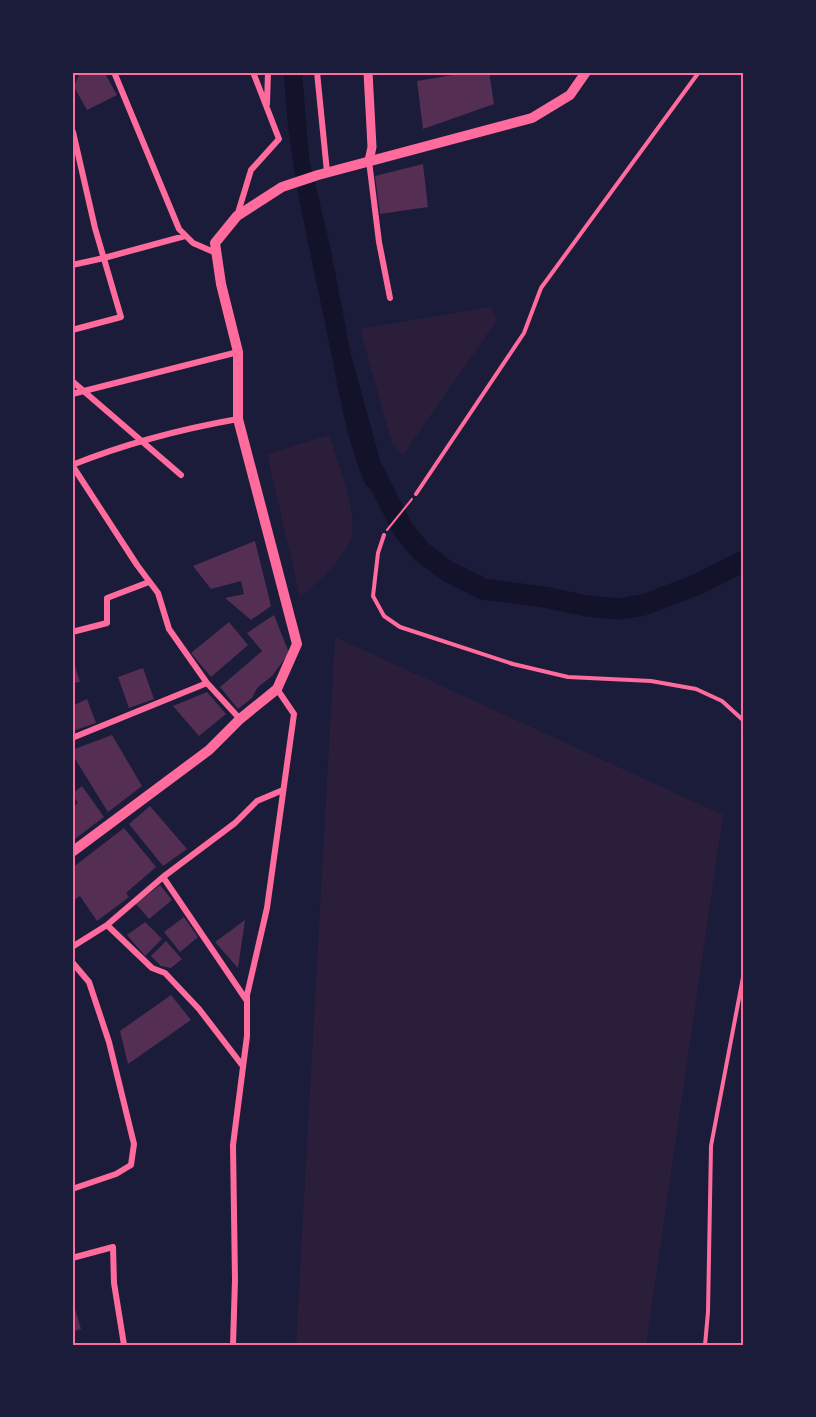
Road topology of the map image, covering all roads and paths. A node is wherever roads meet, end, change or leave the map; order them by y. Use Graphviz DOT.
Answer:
graph roads {
  1 [pos="114,72"];
  2 [pos="253,72"];
  3 [pos="268,72"];
  4 [pos="317,72"];
  5 [pos="368,72"];
  6 [pos="585,72"];
  7 [pos="699,72"];
  8 [pos="267,107"];
  9 [pos="73,132"];
  10 [pos="369,161"];
  11 [pos="322,174"];
  12 [pos="237,216"];
  13 [pos="185,236"];
  14 [pos="216,253"];
  15 [pos="104,258"];
  16 [pos="72,264"];
  17 [pos="390,298"];
  18 [pos="72,330"];
  19 [pos="238,352"];
  20 [pos="72,381"];
  21 [pos="82,391"];
  22 [pos="72,394"];
  23 [pos="238,419"];
  24 [pos="143,440"];
  25 [pos="72,465"];
  26 [pos="181,475"];
  27 [pos="416,494"];
  28 [pos="384,535"];
  29 [pos="149,582"];
  30 [pos="72,632"];
  31 [pos="207,683"];
  32 [pos="277,689"];
  33 [pos="240,719"];
  34 [pos="744,721"];
  35 [pos="72,738"];
  36 [pos="283,790"];
  37 [pos="72,852"];
  38 [pos="163,878"];
  39 [pos="106,925"];
  40 [pos="72,947"];
  41 [pos="72,962"];
  42 [pos="744,972"];
  43 [pos="247,1002"];
  44 [pos="242,1065"];
  45 [pos="72,1190"];
  46 [pos="72,1258"];
  47 [pos="124,1345"];
  48 [pos="233,1345"];
  49 [pos="705,1345"];
  1 -- 13 [label="street"];
  2 -- 8 [label="street"];
  3 -- 8 [label="street"];
  4 -- 11 [label="street"];
  5 -- 10 [label="street"];
  6 -- 10 [label="main road"];
  7 -- 27 [label="lane"];
  8 -- 12 [label="street"];
  9 -- 15 [label="street"];
  10 -- 11 [label="main road"];
  10 -- 17 [label="street"];
  11 -- 12 [label="main road"];
  12 -- 14 [label="main road"];
  13 -- 14 [label="street"];
  13 -- 15 [label="street"];
  14 -- 19 [label="main road"];
  15 -- 16 [label="street"];
  15 -- 18 [label="street"];
  19 -- 21 [label="street"];
  19 -- 23 [label="main road"];
  20 -- 21 [label="street"];
  21 -- 22 [label="street"];
  21 -- 24 [label="street"];
  23 -- 24 [label="street"];
  23 -- 32 [label="main road"];
  24 -- 25 [label="street"];
  24 -- 26 [label="street"];
  25 -- 29 [label="street"];
  27 -- 28 [label="path"];
  28 -- 34 [label="lane"];
  29 -- 30 [label="street"];
  29 -- 31 [label="street"];
  31 -- 33 [label="street"];
  31 -- 35 [label="street"];
  32 -- 33 [label="main road"];
  32 -- 36 [label="street"];
  33 -- 37 [label="main road"];
  36 -- 38 [label="street"];
  36 -- 43 [label="street"];
  38 -- 39 [label="street"];
  38 -- 43 [label="street"];
  39 -- 40 [label="street"];
  39 -- 44 [label="street"];
  41 -- 45 [label="street"];
  42 -- 49 [label="lane"];
  43 -- 44 [label="street"];
  44 -- 48 [label="street"];
  46 -- 47 [label="street"];
}
